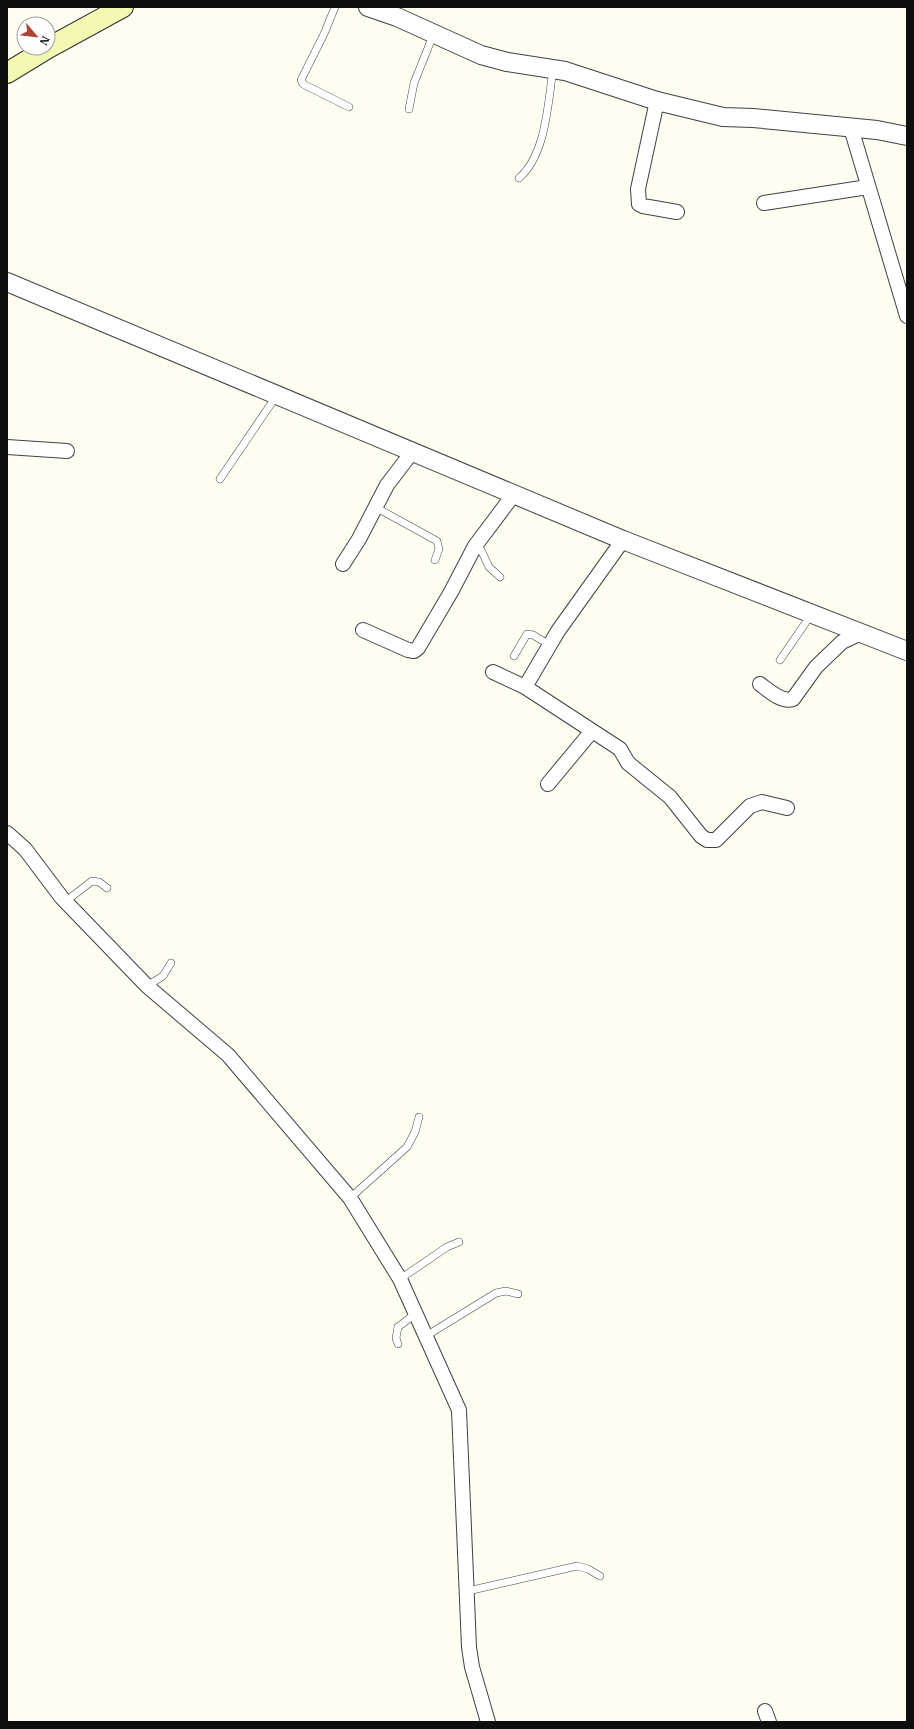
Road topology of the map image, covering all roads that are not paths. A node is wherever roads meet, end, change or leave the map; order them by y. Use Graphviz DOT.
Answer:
graph roads {
  1 [pos="123,7"];
  2 [pos="335,7"];
  3 [pos="368,7"];
  4 [pos="434,33"];
  5 [pos="56,44"];
  6 [pos="34,56"];
  7 [pos="554,69"];
  8 [pos="7,73"];
  9 [pos="657,101"];
  10 [pos="350,107"];
  11 [pos="409,109"];
  12 [pos="851,128"];
  13 [pos="907,136"];
  14 [pos="519,178"];
  15 [pos="868,187"];
  16 [pos="764,203"];
  17 [pos="677,212"];
  18 [pos="7,282"];
  19 [pos="907,316"];
  20 [pos="277,394"];
  21 [pos="7,446"];
  22 [pos="413,451"];
  23 [pos="67,452"];
  24 [pos="220,479"];
  25 [pos="514,494"];
  26 [pos="375,508"];
  27 [pos="623,540"];
  28 [pos="475,546"];
  29 [pos="435,560"];
  30 [pos="343,564"];
  31 [pos="500,577"];
  32 [pos="812,613"];
  33 [pos="363,630"];
  34 [pos="861,633"];
  35 [pos="550,645"];
  36 [pos="907,651"];
  37 [pos="514,656"];
  38 [pos="780,660"];
  39 [pos="493,672"];
  40 [pos="760,684"];
  41 [pos="525,687"];
  42 [pos="592,731"];
  43 [pos="548,784"];
  44 [pos="787,808"];
  45 [pos="7,833"];
  46 [pos="107,888"];
  47 [pos="66,901"];
  48 [pos="171,963"];
  49 [pos="147,986"];
  50 [pos="419,1117"];
  51 [pos="350,1198"];
  52 [pos="459,1242"];
  53 [pos="400,1279"];
  54 [pos="518,1294"];
  55 [pos="415,1314"];
  56 [pos="426,1336"];
  57 [pos="398,1344"];
  58 [pos="600,1576"];
  59 [pos="468,1591"];
  60 [pos="488,1722"];
  1 -- 5 [label="main road"];
  2 -- 10 [label="lane"];
  3 -- 4 [label="street"];
  4 -- 7 [label="street"];
  4 -- 11 [label="lane"];
  6 -- 8 [label="main road"];
  7 -- 9 [label="street"];
  7 -- 14 [label="lane"];
  9 -- 12 [label="street"];
  9 -- 17 [label="street"];
  12 -- 13 [label="street"];
  12 -- 15 [label="street"];
  15 -- 16 [label="street"];
  15 -- 19 [label="street"];
  18 -- 20 [label="street"];
  20 -- 22 [label="street"];
  20 -- 24 [label="lane"];
  21 -- 23 [label="street"];
  22 -- 25 [label="street"];
  22 -- 26 [label="street"];
  25 -- 27 [label="street"];
  25 -- 28 [label="street"];
  26 -- 29 [label="lane"];
  26 -- 30 [label="street"];
  27 -- 32 [label="street"];
  27 -- 35 [label="street"];
  28 -- 31 [label="lane"];
  28 -- 33 [label="street"];
  32 -- 34 [label="street"];
  32 -- 38 [label="lane"];
  34 -- 36 [label="street"];
  34 -- 40 [label="street"];
  35 -- 37 [label="lane"];
  35 -- 41 [label="street"];
  39 -- 41 [label="street"];
  41 -- 42 [label="street"];
  42 -- 43 [label="street"];
  42 -- 44 [label="street"];
  45 -- 47 [label="street"];
  46 -- 47 [label="lane"];
  47 -- 49 [label="street"];
  48 -- 49 [label="lane"];
  49 -- 51 [label="street"];
  50 -- 51 [label="lane"];
  51 -- 53 [label="street"];
  52 -- 53 [label="lane"];
  53 -- 55 [label="street"];
  54 -- 56 [label="lane"];
  55 -- 56 [label="street"];
  55 -- 57 [label="lane"];
  56 -- 59 [label="street"];
  58 -- 59 [label="lane"];
  59 -- 60 [label="street"];
}
